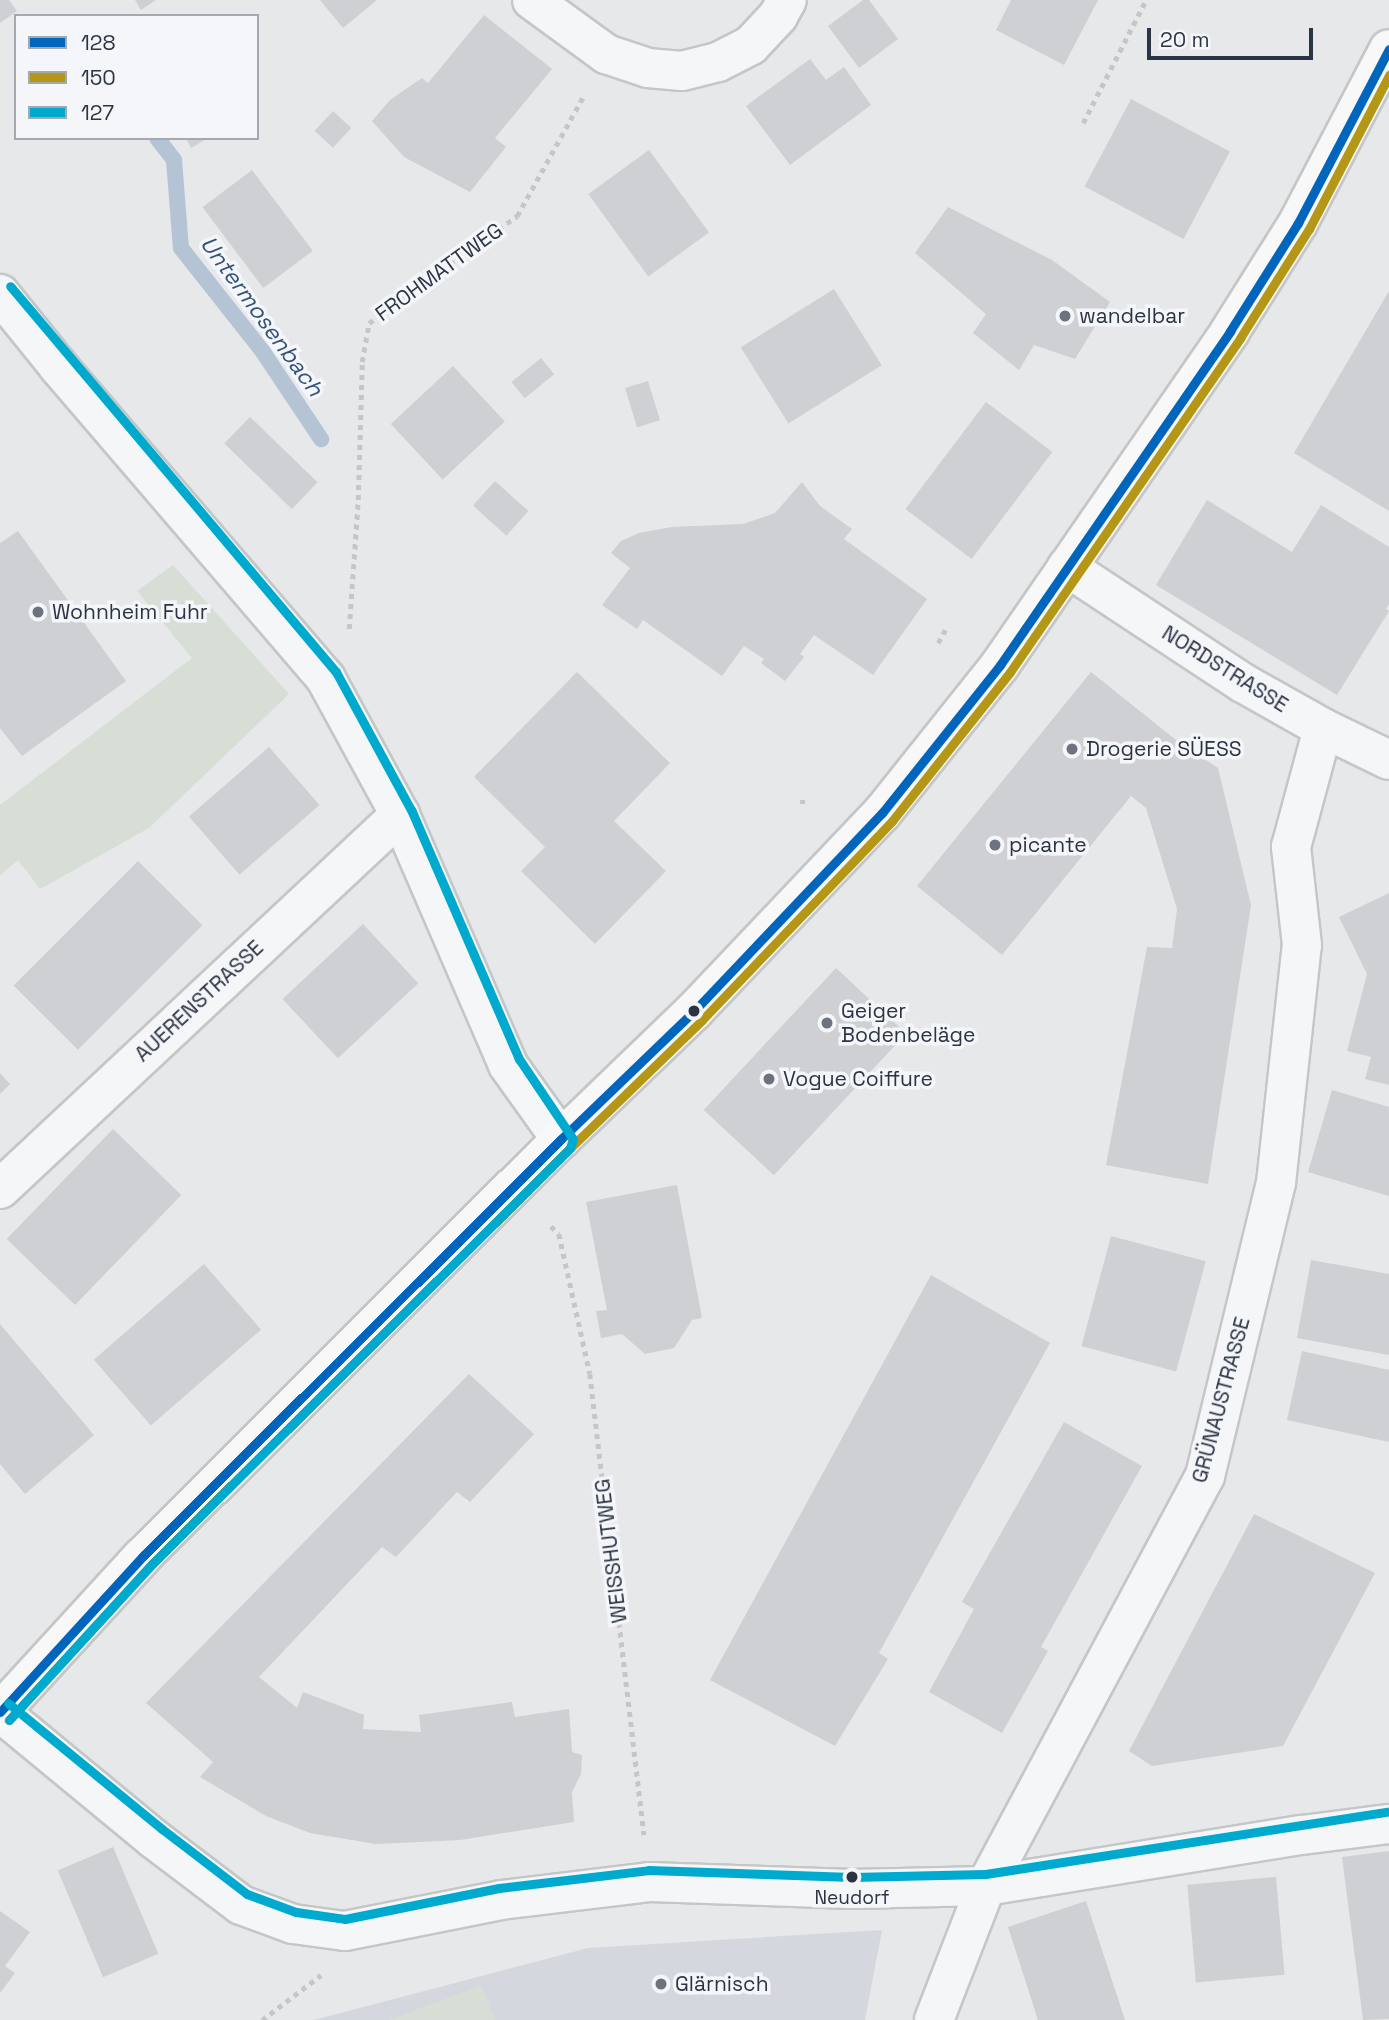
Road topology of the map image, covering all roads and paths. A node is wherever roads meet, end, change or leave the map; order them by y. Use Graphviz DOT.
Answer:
graph roads {
  1 [pos="532,0"];
  2 [pos="787,0"];
  3 [pos="1146,0"];
  4 [pos="1389,49"];
  5 [pos="606,54"];
  6 [pos="1083,123"];
  7 [pos="0,294"];
  8 [pos="1067,567"];
  9 [pos="947,627"];
  10 [pos="938,643"];
  11 [pos="326,678"];
  12 [pos="1323,729"];
  13 [pos="1389,760"];
  14 [pos="800,802"];
  15 [pos="809,802"];
  16 [pos="400,815"];
  17 [pos="561,1139"];
  18 [pos="0,1189"];
  19 [pos="551,1227"];
  20 [pos="0,1712"];
  21 [pos="1389,1824"];
  22 [pos="650,1882"];
  23 [pos="986,1886"];
  24 [pos="345,1931"];
  25 [pos="262,2020"];
  26 [pos="934,2020"];
  1 -- 5 [label="street"];
  2 -- 5 [label="street"];
  3 -- 6 [label="path"];
  4 -- 8 [label="main road"];
  5 -- 11 [label="path, FROHMATTWEG"];
  7 -- 11 [label="street"];
  8 -- 12 [label="street, NORDSTRASSE"];
  8 -- 17 [label="main road"];
  9 -- 10 [label="path"];
  11 -- 16 [label="street"];
  12 -- 13 [label="street, NORDSTRASSE"];
  12 -- 23 [label="street, GRÜNAUSTRASSE"];
  14 -- 15 [label="path"];
  16 -- 17 [label="street"];
  16 -- 18 [label="street, AUERENSTRASSE"];
  17 -- 20 [label="main road"];
  19 -- 22 [label="path, WEISSHUTWEG"];
  20 -- 24 [label="street"];
  21 -- 23 [label="street"];
  22 -- 23 [label="street"];
  22 -- 24 [label="street"];
  23 -- 26 [label="street, GRÜNAUSTRASSE"];
  24 -- 25 [label="path"];
}
